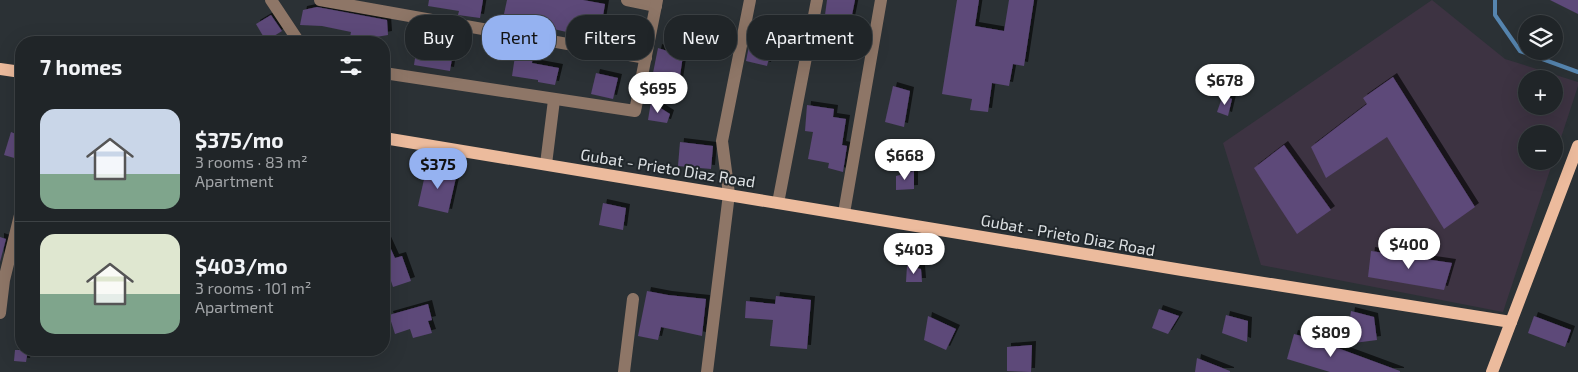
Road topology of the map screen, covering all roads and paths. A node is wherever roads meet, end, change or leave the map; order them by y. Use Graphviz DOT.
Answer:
graph roads {
  1 [pos="271,0"];
  2 [pos="320,0"];
  3 [pos="627,0"];
  4 [pos="750,0"];
  5 [pos="817,0"];
  6 [pos="881,0"];
  7 [pos="657,3"];
  8 [pos="654,18"];
  9 [pos="295,36"];
  10 [pos="566,44"];
  11 [pos="646,60"];
  12 [pos="0,69"];
  13 [pos="15,71"];
  14 [pos="390,74"];
  15 [pos="554,100"];
  16 [pos="390,139"];
  17 [pos="1578,146"];
  18 [pos="546,164"];
  19 [pos="729,194"];
  20 [pos="778,203"];
  21 [pos="844,213"];
  22 [pos="15,235"];
  23 [pos="633,299"];
  24 [pos="0,313"];
  25 [pos="1510,322"];
  26 [pos="624,372"];
  27 [pos="707,372"];
  28 [pos="1492,372"];
  1 -- 9 [label="street"];
  2 -- 10 [label="street"];
  3 -- 7 [label="street"];
  4 -- 19 [label="street"];
  5 -- 20 [label="street"];
  6 -- 21 [label="street"];
  7 -- 8 [label="street"];
  11 -- 15 [label="street"];
  12 -- 13 [label="main road"];
  14 -- 15 [label="street"];
  15 -- 18 [label="street"];
  16 -- 18 [label="main road, Gubat - Prieto Diaz Road"];
  17 -- 25 [label="main road"];
  18 -- 19 [label="main road, Gubat - Prieto Diaz Road"];
  19 -- 20 [label="main road, Gubat - Prieto Diaz Road"];
  19 -- 27 [label="street"];
  20 -- 21 [label="main road, Gubat - Prieto Diaz Road"];
  21 -- 25 [label="main road, Gubat - Prieto Diaz Road"];
  22 -- 24 [label="street"];
  23 -- 26 [label="street"];
  25 -- 28 [label="main road"];
}
